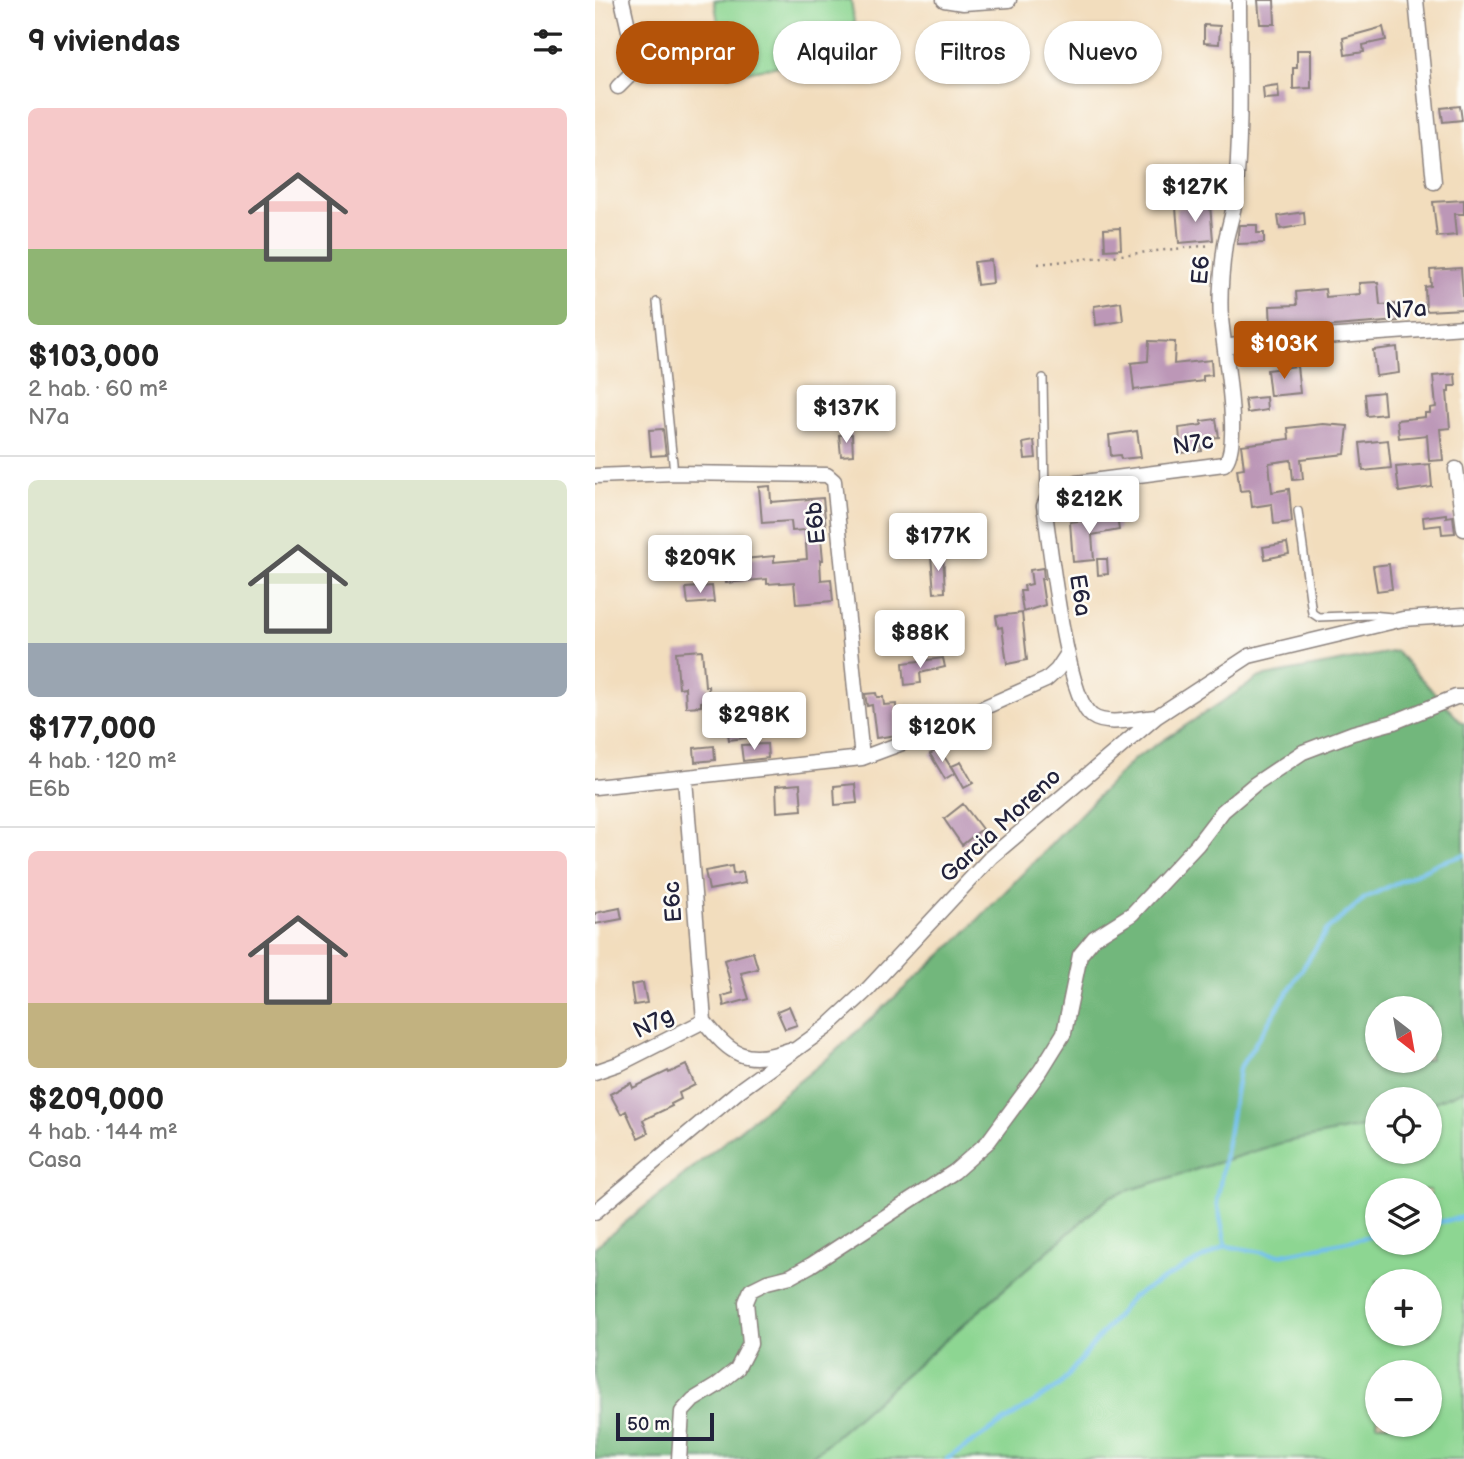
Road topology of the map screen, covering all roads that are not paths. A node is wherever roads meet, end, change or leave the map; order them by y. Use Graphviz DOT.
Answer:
graph roads {
  1 [pos="622,0"];
  2 [pos="944,0"];
  3 [pos="1009,0"];
  4 [pos="1239,0"];
  5 [pos="1416,0"];
  6 [pos="618,88"];
  7 [pos="1434,182"];
  8 [pos="657,302"];
  9 [pos="1464,327"];
  10 [pos="1226,347"];
  11 [pos="1043,378"];
  12 [pos="1229,459"];
  13 [pos="1456,469"];
  14 [pos="674,473"];
  15 [pos="595,476"];
  16 [pos="1045,500"];
  17 [pos="1298,511"];
  18 [pos="1464,529"];
  19 [pos="1464,615"];
  20 [pos="1403,619"];
  21 [pos="1067,655"];
  22 [pos="1464,698"];
  23 [pos="1156,717"];
  24 [pos="862,758"];
  25 [pos="685,779"];
  26 [pos="595,787"];
  27 [pos="704,1021"];
  28 [pos="800,1046"];
  29 [pos="595,1072"];
  30 [pos="595,1212"];
  31 [pos="679,1459"];
  1 -- 6 [label="street"];
  2 -- 3 [label="street"];
  4 -- 10 [label="street, E6"];
  5 -- 7 [label="street"];
  8 -- 14 [label="lane"];
  9 -- 10 [label="street, N7a"];
  10 -- 12 [label="street, E6"];
  11 -- 16 [label="lane"];
  12 -- 16 [label="street, N7c"];
  13 -- 18 [label="street"];
  14 -- 15 [label="street, E6b"];
  14 -- 24 [label="street, E6b"];
  16 -- 21 [label="street, E6a"];
  17 -- 20 [label="lane"];
  19 -- 20 [label="street, Garcia Moreno"];
  20 -- 23 [label="street, Garcia Moreno"];
  21 -- 23 [label="street, E6a"];
  21 -- 24 [label="street"];
  22 -- 31 [label="street"];
  23 -- 28 [label="street, Garcia Moreno"];
  24 -- 25 [label="street"];
  25 -- 26 [label="street"];
  25 -- 27 [label="street, E6c"];
  27 -- 28 [label="street, N7g"];
  27 -- 29 [label="street, N7g"];
  28 -- 30 [label="street, Garcia Moreno"];
}
